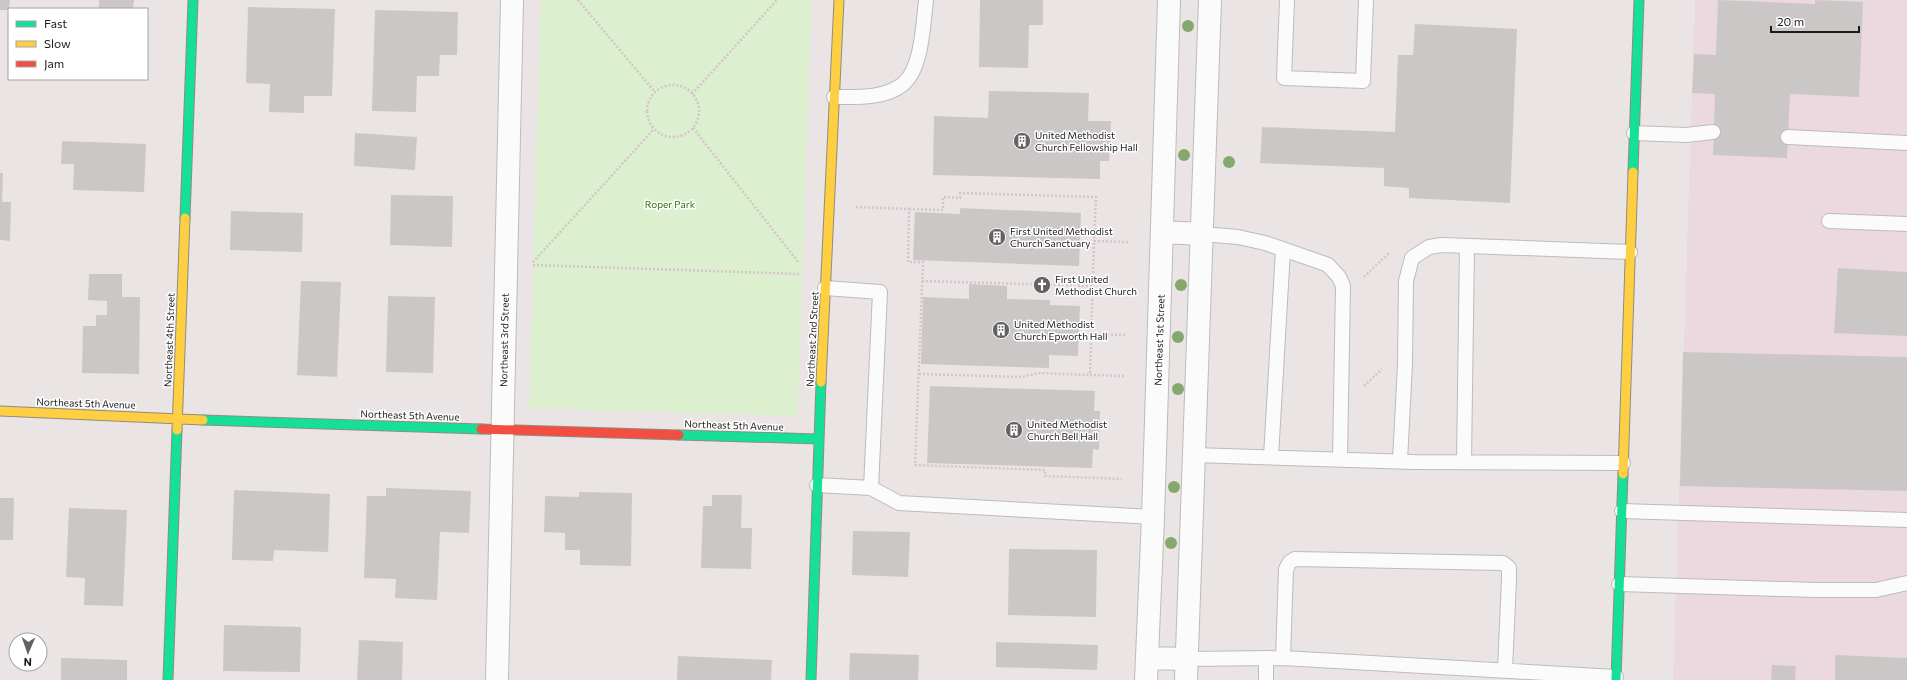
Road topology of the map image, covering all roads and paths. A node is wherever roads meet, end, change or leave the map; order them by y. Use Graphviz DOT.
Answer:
graph roads {
  1 [pos="193,0"];
  2 [pos="512,0"];
  3 [pos="578,0"];
  4 [pos="777,0"];
  5 [pos="839,0"];
  6 [pos="1169,0"];
  7 [pos="1210,0"];
  8 [pos="1287,0"];
  9 [pos="1366,0"];
  10 [pos="1639,0"];
  11 [pos="926,2"];
  12 [pos="655,92"];
  13 [pos="692,94"];
  14 [pos="834,97"];
  15 [pos="693,128"];
  16 [pos="654,129"];
  17 [pos="1713,132"];
  18 [pos="1634,133"];
  19 [pos="1788,137"];
  20 [pos="1907,143"];
  21 [pos="855,207"];
  22 [pos="910,209"];
  23 [pos="1829,221"];
  24 [pos="1907,224"];
  25 [pos="1162,232"];
  26 [pos="1202,234"];
  27 [pos="1094,241"];
  28 [pos="1128,242"];
  29 [pos="1467,246"];
  30 [pos="1283,250"];
  31 [pos="1630,252"];
  32 [pos="803,268"];
  33 [pos="808,274"];
  34 [pos="922,281"];
  35 [pos="1093,286"];
  36 [pos="826,288"];
  37 [pos="1091,334"];
  38 [pos="1126,335"];
  39 [pos="919,374"];
  40 [pos="1090,375"];
  41 [pos="1124,376"];
  42 [pos="0,411"];
  43 [pos="177,417"];
  44 [pos="502,429"];
  45 [pos="819,439"];
  46 [pos="1194,455"];
  47 [pos="1271,457"];
  48 [pos="1340,459"];
  49 [pos="1400,461"];
  50 [pos="1464,462"];
  51 [pos="1623,463"];
  52 [pos="1122,479"];
  53 [pos="817,485"];
  54 [pos="871,488"];
  55 [pos="1622,511"];
  56 [pos="1154,517"];
  57 [pos="1907,520"];
  58 [pos="1907,583"];
  59 [pos="1619,584"];
  60 [pos="1148,658"];
  61 [pos="1266,658"];
  62 [pos="1283,658"];
  63 [pos="1187,659"];
  64 [pos="1505,670"];
  65 [pos="1616,678"];
  66 [pos="168,680"];
  67 [pos="497,680"];
  68 [pos="811,680"];
  69 [pos="1146,680"];
  70 [pos="1186,680"];
  71 [pos="1266,680"];
  1 -- 43 [label="street, Northeast 4th Street"];
  2 -- 44 [label="street, Northeast 3rd Street"];
  3 -- 12 [label="path"];
  4 -- 13 [label="path"];
  5 -- 14 [label="street, Northeast 2nd Street"];
  6 -- 25 [label="street, Northeast 1st Street"];
  7 -- 26 [label="street"];
  8 -- 9 [label="lane"];
  10 -- 18 [label="street"];
  11 -- 14 [label="lane"];
  12 -- 13 [label="path"];
  12 -- 16 [label="path"];
  13 -- 15 [label="path"];
  14 -- 36 [label="street, Northeast 2nd Street"];
  15 -- 16 [label="path"];
  15 -- 32 [label="path"];
  16 -- 33 [label="path"];
  17 -- 18 [label="lane"];
  18 -- 31 [label="street"];
  19 -- 20 [label="lane"];
  21 -- 22 [label="path"];
  22 -- 27 [label="path"];
  22 -- 34 [label="path"];
  23 -- 24 [label="lane"];
  25 -- 26 [label="street"];
  25 -- 56 [label="street, Northeast 1st Street"];
  26 -- 30 [label="lane"];
  26 -- 46 [label="street"];
  27 -- 28 [label="path"];
  27 -- 35 [label="path"];
  29 -- 31 [label="lane"];
  29 -- 49 [label="lane"];
  29 -- 50 [label="lane"];
  30 -- 47 [label="lane"];
  30 -- 48 [label="lane"];
  31 -- 51 [label="street"];
  34 -- 35 [label="path"];
  34 -- 39 [label="path"];
  35 -- 37 [label="path"];
  36 -- 45 [label="street, Northeast 2nd Street"];
  36 -- 54 [label="lane"];
  37 -- 38 [label="path"];
  37 -- 40 [label="path"];
  39 -- 40 [label="path"];
  39 -- 52 [label="path"];
  40 -- 41 [label="path"];
  42 -- 43 [label="street, Northeast 5th Avenue"];
  43 -- 44 [label="street, Northeast 5th Avenue"];
  43 -- 66 [label="street, Northeast 4th Street"];
  44 -- 45 [label="street, Northeast 5th Avenue"];
  44 -- 67 [label="street, Northeast 3rd Street"];
  45 -- 53 [label="street, Northeast 2nd Street"];
  46 -- 47 [label="lane"];
  46 -- 63 [label="street"];
  47 -- 48 [label="lane"];
  48 -- 49 [label="lane"];
  49 -- 50 [label="lane"];
  50 -- 51 [label="lane"];
  51 -- 55 [label="street"];
  53 -- 54 [label="lane"];
  53 -- 68 [label="street, Northeast 2nd Street"];
  54 -- 56 [label="lane"];
  55 -- 57 [label="lane"];
  55 -- 59 [label="street"];
  56 -- 60 [label="street, Northeast 1st Street"];
  58 -- 59 [label="lane"];
  59 -- 65 [label="street"];
  60 -- 63 [label="street"];
  60 -- 69 [label="street, Northeast 1st Street"];
  61 -- 62 [label="lane"];
  61 -- 63 [label="lane"];
  61 -- 71 [label="lane"];
  62 -- 64 [label="lane"];
  62 -- 64 [label="lane"];
  63 -- 70 [label="street"];
  64 -- 65 [label="lane"];
}
